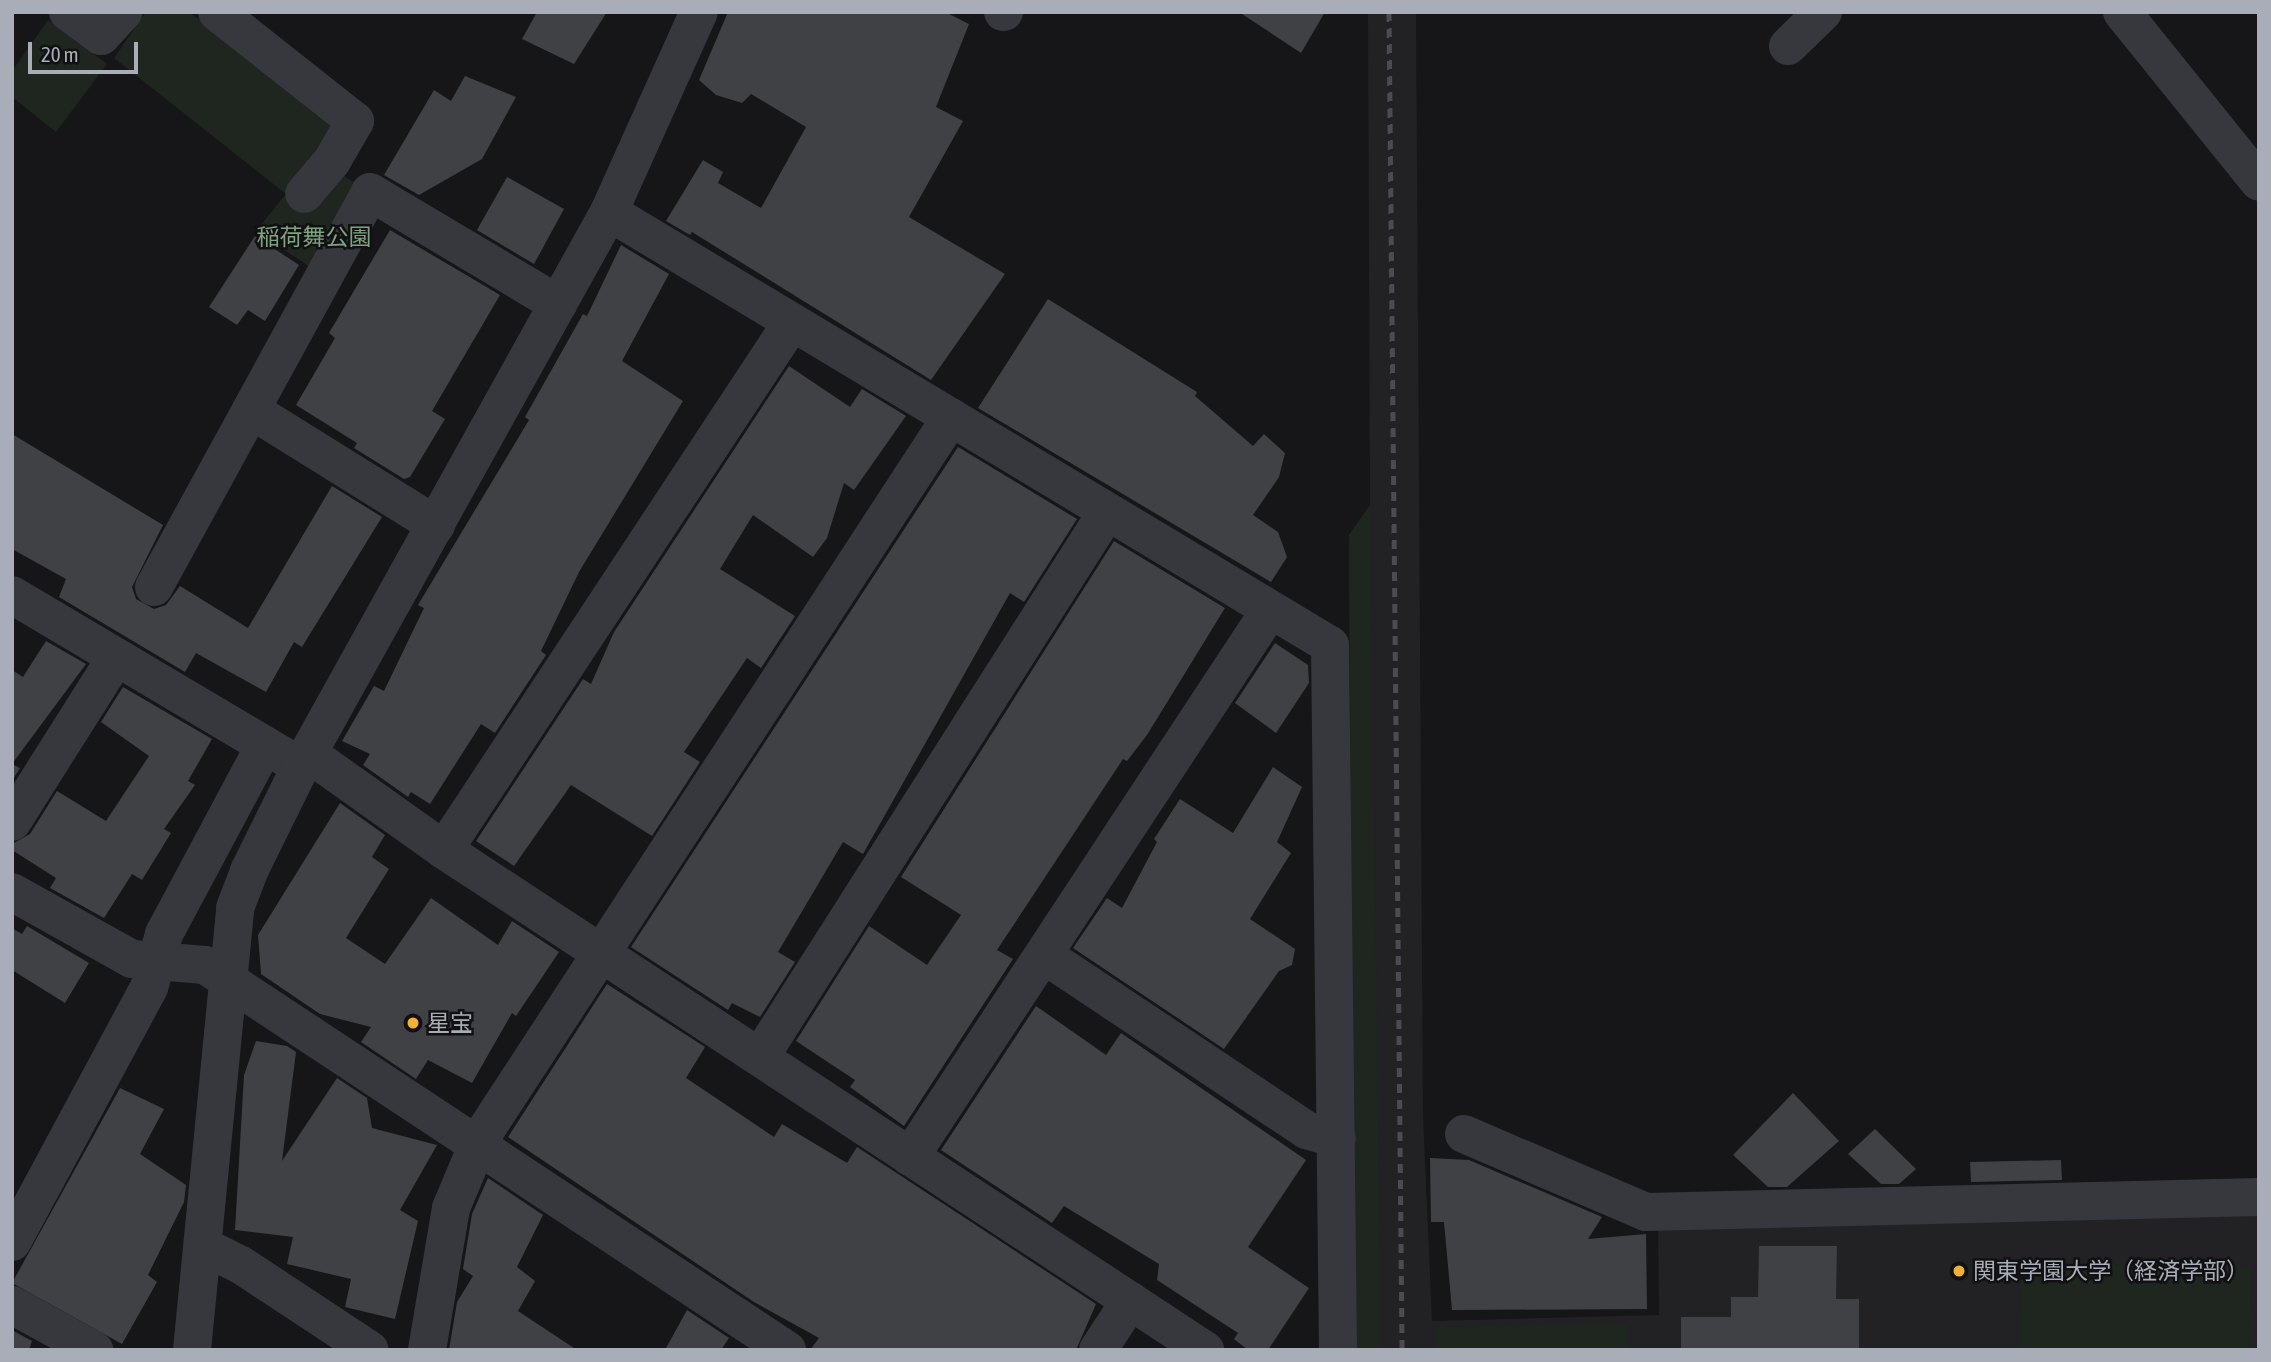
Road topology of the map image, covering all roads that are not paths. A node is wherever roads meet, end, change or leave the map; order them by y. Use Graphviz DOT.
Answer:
graph roads {
  1 [pos="68,12"];
  2 [pos="123,12"];
  3 [pos="217,12"];
  4 [pos="699,12"];
  5 [pos="1823,12"];
  6 [pos="2122,12"];
  7 [pos="1788,46"];
  8 [pos="332,161"];
  9 [pos="2259,182"];
  10 [pos="370,192"];
  11 [pos="304,194"];
  12 [pos="609,212"];
  13 [pos="558,304"];
  14 [pos="792,322"];
  15 [pos="251,410"];
  16 [pos="951,417"];
  17 [pos="1107,512"];
  18 [pos="436,525"];
  19 [pos="154,587"];
  20 [pos="12,595"];
  21 [pos="1270,610"];
  22 [pos="115,659"];
  23 [pos="265,745"];
  24 [pos="305,760"];
  25 [pos="13,818"];
  26 [pos="444,850"];
  27 [pos="12,892"];
  28 [pos="602,954"];
  29 [pos="1044,955"];
  30 [pos="156,961"];
  31 [pos="228,980"];
  32 [pos="760,1058"];
  33 [pos="1464,1134"];
  34 [pos="1337,1139"];
  35 [pos="478,1145"];
  36 [pos="910,1157"];
  37 [pos="2259,1197"];
  38 [pos="12,1242"];
  39 [pos="205,1247"];
  40 [pos="1130,1301"];
  41 [pos="12,1305"];
  42 [pos="94,1350"];
  43 [pos="192,1350"];
  44 [pos="370,1350"];
  45 [pos="427,1350"];
  46 [pos="787,1350"];
  47 [pos="1098,1350"];
  48 [pos="1205,1350"];
  49 [pos="1338,1350"];
  1 -- 2 [label="street"];
  3 -- 8 [label="street"];
  4 -- 12 [label="street"];
  5 -- 7 [label="street"];
  6 -- 9 [label="street"];
  8 -- 10 [label="street"];
  8 -- 11 [label="street"];
  10 -- 13 [label="street"];
  10 -- 15 [label="street"];
  12 -- 13 [label="street"];
  12 -- 14 [label="street"];
  13 -- 18 [label="street"];
  14 -- 16 [label="street"];
  14 -- 26 [label="street"];
  15 -- 18 [label="street"];
  15 -- 19 [label="street"];
  16 -- 17 [label="street"];
  16 -- 28 [label="street"];
  17 -- 21 [label="street"];
  17 -- 32 [label="street"];
  18 -- 24 [label="street"];
  20 -- 22 [label="street"];
  21 -- 29 [label="street"];
  21 -- 34 [label="street"];
  22 -- 23 [label="street"];
  22 -- 25 [label="street"];
  23 -- 24 [label="street"];
  23 -- 30 [label="street"];
  24 -- 26 [label="street"];
  24 -- 31 [label="street"];
  26 -- 28 [label="street"];
  27 -- 30 [label="street"];
  28 -- 32 [label="street"];
  28 -- 35 [label="street"];
  29 -- 34 [label="street"];
  29 -- 36 [label="street"];
  30 -- 31 [label="street"];
  30 -- 38 [label="street"];
  31 -- 35 [label="street"];
  31 -- 39 [label="street"];
  32 -- 36 [label="street"];
  33 -- 37 [label="street"];
  34 -- 49 [label="street"];
  35 -- 45 [label="street"];
  35 -- 46 [label="street"];
  36 -- 40 [label="street"];
  39 -- 43 [label="street"];
  39 -- 44 [label="street"];
  40 -- 47 [label="street"];
  40 -- 48 [label="street"];
  41 -- 42 [label="street"];
}
